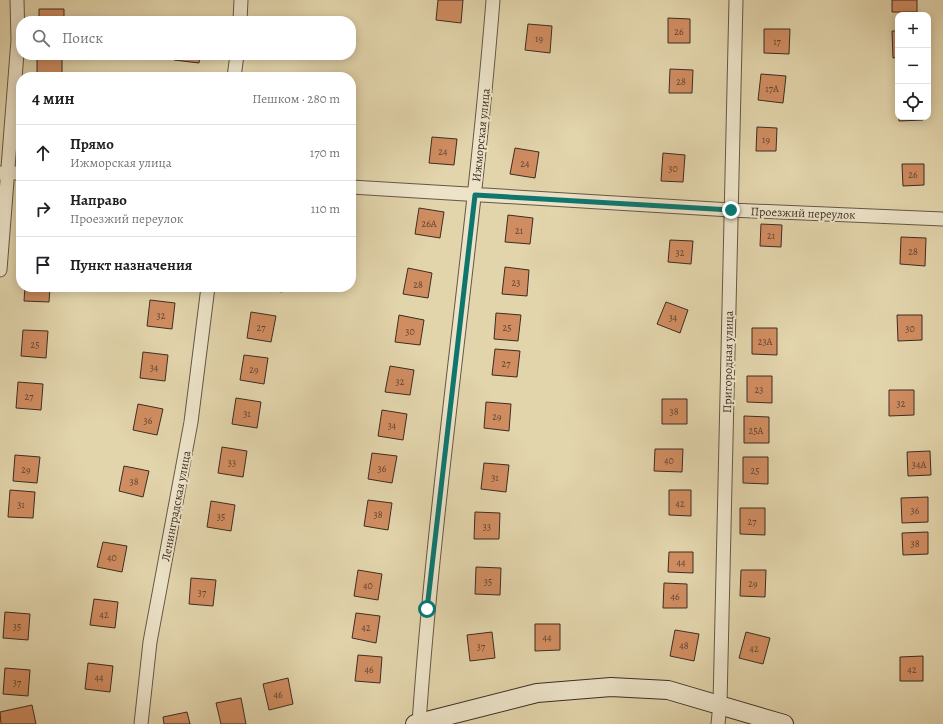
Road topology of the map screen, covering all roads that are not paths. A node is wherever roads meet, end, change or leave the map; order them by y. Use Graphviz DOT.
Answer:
graph roads {
  1 [pos="17,0"];
  2 [pos="241,0"];
  3 [pos="493,0"];
  4 [pos="736,0"];
  5 [pos="17,16"];
  6 [pos="240,16"];
  7 [pos="16,59"];
  8 [pos="236,60"];
  9 [pos="235,72"];
  10 [pos="4,173"];
  11 [pos="16,174"];
  12 [pos="356,187"];
  13 [pos="475,195"];
  14 [pos="731,210"];
  15 [pos="943,219"];
  16 [pos="0,270"];
  17 [pos="207,292"];
  18 [pos="720,704"];
  19 [pos="436,721"];
  20 [pos="417,723"];
  21 [pos="141,724"];
  22 [pos="718,724"];
  23 [pos="784,724"];
  1 -- 5 [label="street"];
  2 -- 6 [label="street"];
  3 -- 13 [label="street, Ижморская улица"];
  4 -- 14 [label="street, Пригородная улица"];
  7 -- 10 [label="street"];
  8 -- 9 [label="street"];
  10 -- 11 [label="street"];
  10 -- 16 [label="street"];
  12 -- 13 [label="street, Проезжий переулок"];
  13 -- 14 [label="street, Проезжий переулок"];
  13 -- 20 [label="street, Ижморская улица"];
  14 -- 15 [label="street, Проезжий переулок"];
  14 -- 18 [label="street, Пригородная улица"];
  17 -- 21 [label="street, Ленинградская улица"];
  18 -- 19 [label="main road"];
  18 -- 22 [label="street, Пригородная улица"];
  18 -- 23 [label="main road"];
  19 -- 20 [label="main road"];
}
